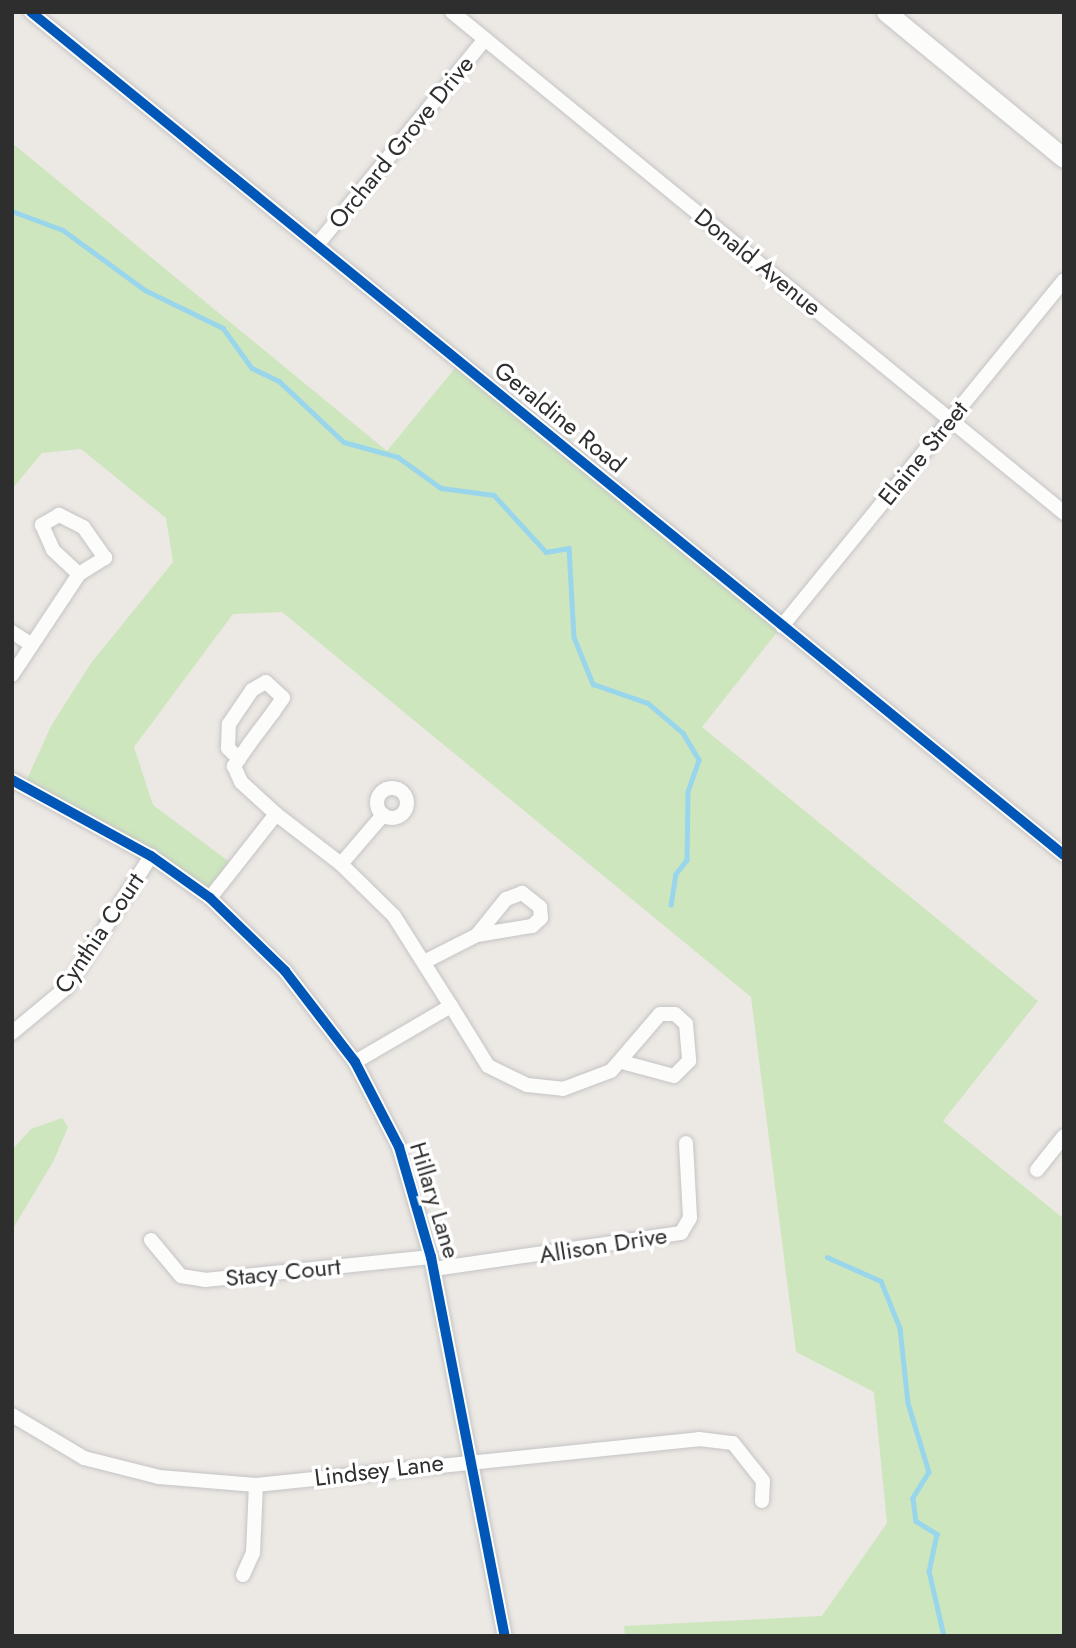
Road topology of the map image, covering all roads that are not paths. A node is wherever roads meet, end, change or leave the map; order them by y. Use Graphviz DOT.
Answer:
graph roads {
  1 [pos="31,12"];
  2 [pos="452,12"];
  3 [pos="886,12"];
  4 [pos="485,39"];
  5 [pos="1064,158"];
  6 [pos="317,245"];
  7 [pos="1064,280"];
  8 [pos="951,419"];
  9 [pos="1064,513"];
  10 [pos="79,574"];
  11 [pos="782,626"];
  12 [pos="12,632"];
  13 [pos="29,643"];
  14 [pos="12,675"];
  15 [pos="239,759"];
  16 [pos="12,780"];
  17 [pos="275,814"];
  18 [pos="383,815"];
  19 [pos="1064,855"];
  20 [pos="151,856"];
  21 [pos="341,864"];
  22 [pos="210,898"];
  23 [pos="477,935"];
  24 [pos="426,961"];
  25 [pos="450,1006"];
  26 [pos="12,1033"];
  27 [pos="355,1062"];
  28 [pos="622,1062"];
  29 [pos="1064,1136"];
  30 [pos="686,1143"];
  31 [pos="1037,1170"];
  32 [pos="151,1240"];
  33 [pos="433,1263"];
  34 [pos="12,1415"];
  35 [pos="475,1458"];
  36 [pos="256,1485"];
  37 [pos="762,1501"];
  38 [pos="243,1575"];
  39 [pos="505,1636"];
  1 -- 6 [label="street, Geraldine Road"];
  2 -- 4 [label="street, Donald Avenue"];
  3 -- 5 [label="main road"];
  4 -- 6 [label="street, Orchard Grove Drive"];
  4 -- 8 [label="street, Donald Avenue"];
  6 -- 11 [label="street, Geraldine Road"];
  7 -- 8 [label="street, Elaine Street"];
  8 -- 9 [label="street, Donald Avenue"];
  8 -- 11 [label="street, Elaine Street"];
  10 -- 10 [label="street"];
  10 -- 13 [label="street"];
  11 -- 19 [label="street, Geraldine Road"];
  12 -- 13 [label="street"];
  13 -- 14 [label="street"];
  15 -- 15 [label="street"];
  15 -- 17 [label="street"];
  16 -- 20 [label="street, Hillary Lane"];
  17 -- 21 [label="street"];
  17 -- 22 [label="street"];
  18 -- 21 [label="street"];
  20 -- 22 [label="street, Hillary Lane"];
  20 -- 26 [label="street, Cynthia Court"];
  21 -- 24 [label="street"];
  22 -- 27 [label="street, Hillary Lane"];
  23 -- 24 [label="street"];
  24 -- 25 [label="street"];
  25 -- 27 [label="street"];
  25 -- 28 [label="street"];
  27 -- 33 [label="street, Hillary Lane"];
  28 -- 28 [label="street"];
  29 -- 31 [label="street"];
  30 -- 33 [label="street, Allison Drive"];
  32 -- 33 [label="street, Stacy Court"];
  33 -- 35 [label="street, Hillary Lane"];
  34 -- 36 [label="street, Lindsey Lane"];
  35 -- 36 [label="street, Lindsey Lane"];
  35 -- 37 [label="street, Lindsey Lane"];
  35 -- 39 [label="street, Hillary Lane"];
  36 -- 38 [label="street"];
}
